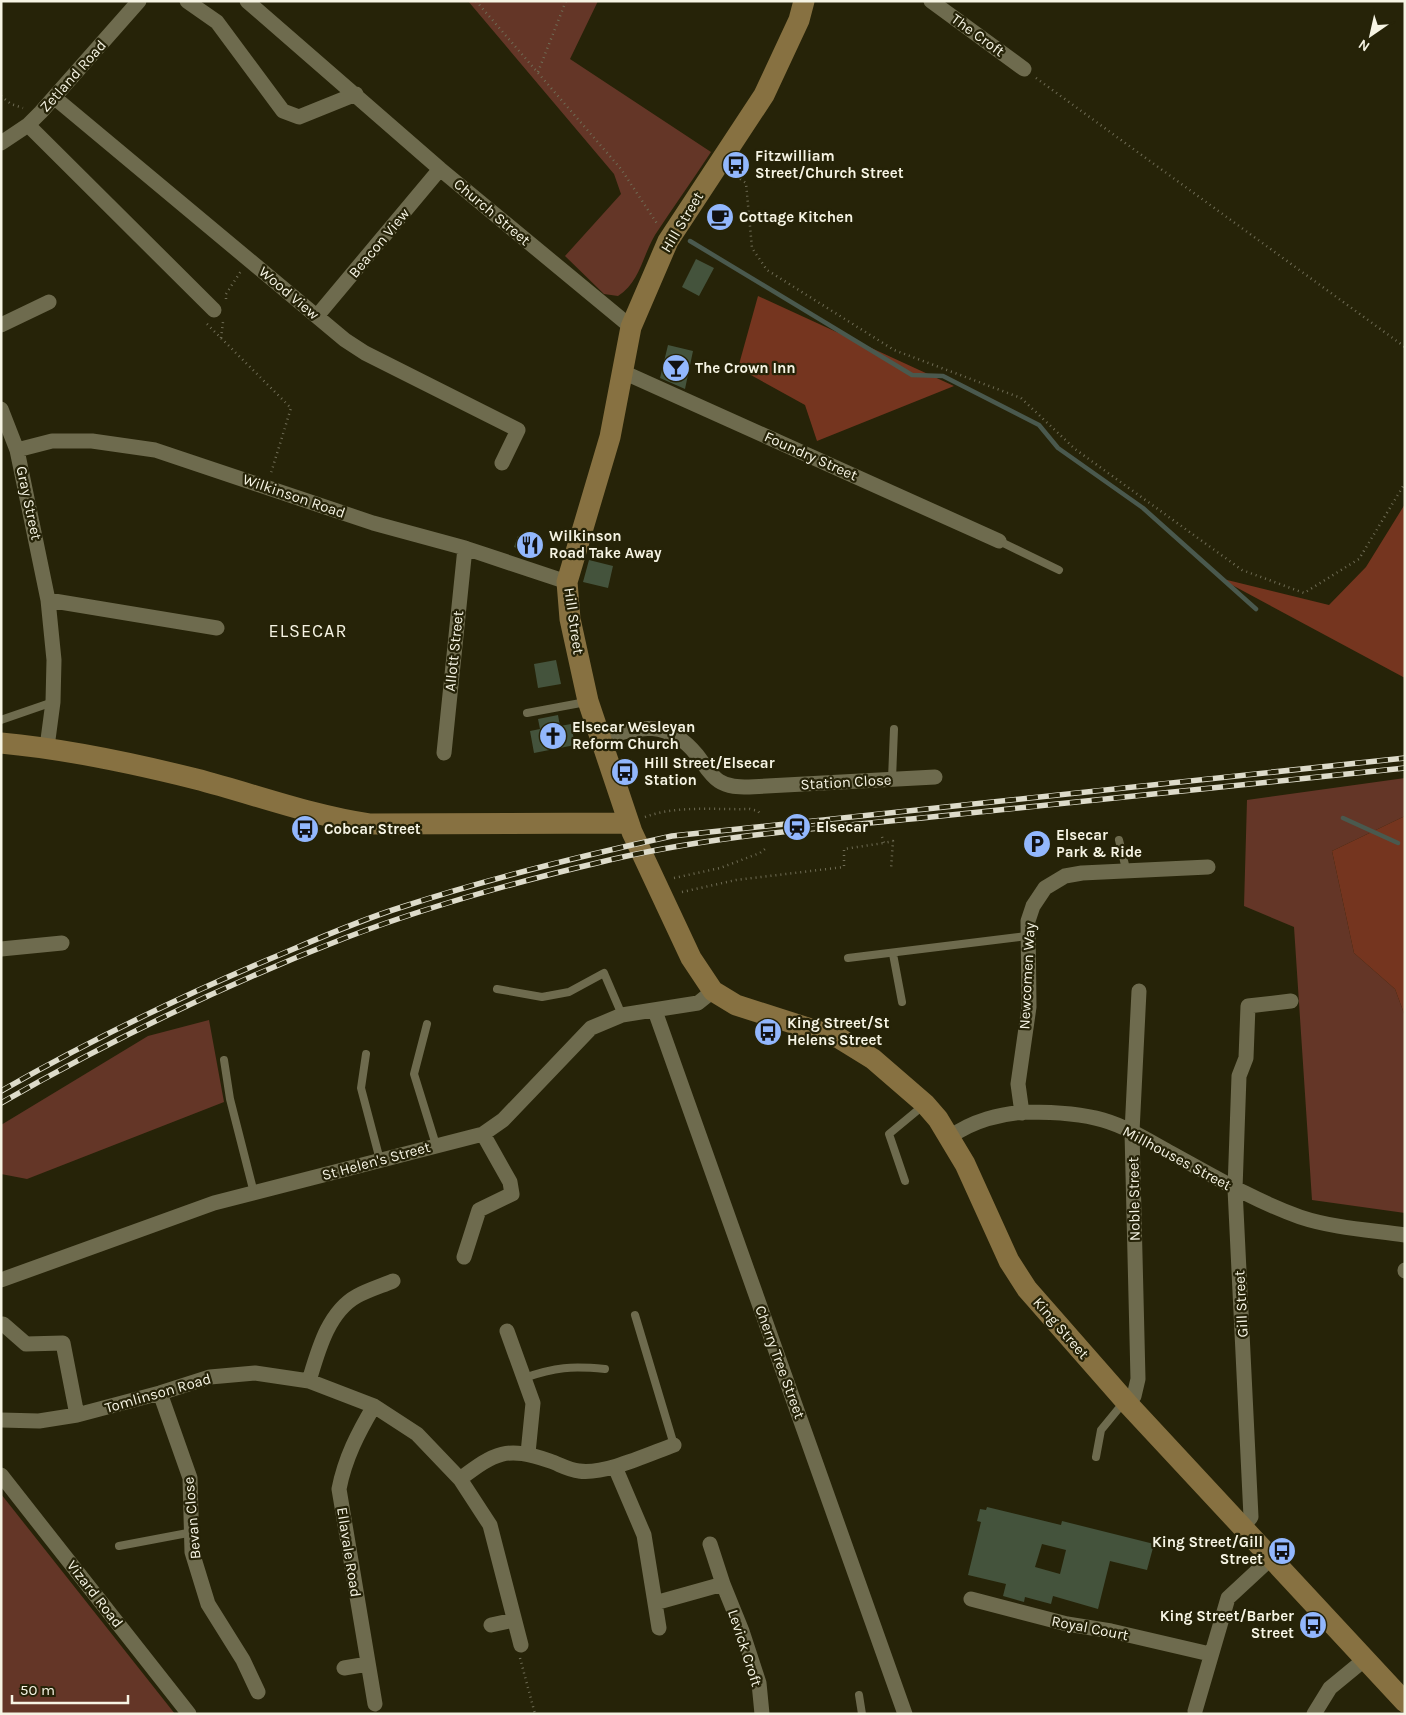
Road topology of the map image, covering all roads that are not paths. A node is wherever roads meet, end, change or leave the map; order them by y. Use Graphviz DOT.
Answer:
graph roads {
  1 [pos="139,1"];
  2 [pos="187,1"];
  3 [pos="247,1"];
  4 [pos="804,1"];
  5 [pos="931,1"];
  6 [pos="1024,69"];
  7 [pos="356,94"];
  8 [pos="55,98"];
  9 [pos="28,125"];
  10 [pos="1,144"];
  11 [pos="440,169"];
  12 [pos="49,302"];
  13 [pos="221,311"];
  14 [pos="317,316"];
  15 [pos="1,325"];
  16 [pos="631,327"];
  17 [pos="622,372"];
  18 [pos="1,410"];
  19 [pos="17,450"];
  20 [pos="502,463"];
  21 [pos="999,541"];
  22 [pos="465,548"];
  23 [pos="1059,570"];
  24 [pos="567,582"];
  25 [pos="48,600"];
  26 [pos="217,628"];
  27 [pos="588,701"];
  28 [pos="53,702"];
  29 [pos="527,713"];
  30 [pos="1,720"];
  31 [pos="894,729"];
  32 [pos="601,739"];
  33 [pos="1,743"];
  34 [pos="47,747"];
  35 [pos="444,753"];
  36 [pos="935,777"];
  37 [pos="892,779"];
  38 [pos="630,828"];
  39 [pos="1119,840"];
  40 [pos="1208,867"];
  41 [pos="1126,869"];
  42 [pos="1027,936"];
  43 [pos="62,943"];
  44 [pos="1,949"];
  45 [pos="893,954"];
  46 [pos="848,958"];
  47 [pos="497,989"];
  48 [pos="713,990"];
  49 [pos="1139,991"];
  50 [pos="902,1002"];
  51 [pos="1291,1002"];
  52 [pos="655,1011"];
  53 [pos="622,1015"];
  54 [pos="427,1024"];
  55 [pos="366,1054"];
  56 [pos="224,1060"];
  57 [pos="925,1104"];
  58 [pos="1022,1113"];
  59 [pos="1132,1132"];
  60 [pos="483,1134"];
  61 [pos="950,1137"];
  62 [pos="436,1145"];
  63 [pos="380,1160"];
  64 [pos="905,1181"];
  65 [pos="1235,1189"];
  66 [pos="254,1193"];
  67 [pos="1405,1234"];
  68 [pos="464,1257"];
  69 [pos="1,1280"];
  70 [pos="393,1281"];
  71 [pos="635,1315"];
  72 [pos="3,1324"];
  73 [pos="507,1332"];
  74 [pos="604,1368"];
  75 [pos="524,1378"];
  76 [pos="309,1381"];
  77 [pos="160,1393"];
  78 [pos="1126,1402"];
  79 [pos="374,1406"];
  80 [pos="77,1415"];
  81 [pos="1,1420"];
  82 [pos="674,1445"];
  83 [pos="528,1453"];
  84 [pos="1096,1457"];
  85 [pos="615,1467"];
  86 [pos="1,1475"];
  87 [pos="460,1479"];
  88 [pos="1242,1528"];
  89 [pos="193,1532"];
  90 [pos="710,1544"];
  91 [pos="120,1546"];
  92 [pos="1270,1560"];
  93 [pos="723,1584"];
  94 [pos="971,1599"];
  95 [pos="655,1603"];
  96 [pos="514,1620"];
  97 [pos="491,1624"];
  98 [pos="659,1628"];
  99 [pos="520,1645"];
  100 [pos="1210,1654"];
  101 [pos="1364,1660"];
  102 [pos="368,1664"];
  103 [pos="344,1668"];
  104 [pos="258,1692"];
  105 [pos="859,1696"];
  106 [pos="1405,1702"];
  107 [pos="375,1704"];
  108 [pos="1195,1711"];
  109 [pos="189,1714"];
  110 [pos="762,1714"];
  111 [pos="862,1714"];
  112 [pos="905,1714"];
  113 [pos="1314,1714"];
  1 -- 8 [label="street, Zetland Road"];
  2 -- 7 [label="street"];
  3 -- 7 [label="street, Church Street"];
  4 -- 16 [label="main road, Hill Street"];
  5 -- 6 [label="street, The Croft"];
  7 -- 11 [label="street, Church Street"];
  8 -- 9 [label="street, Zetland Road"];
  8 -- 14 [label="street, Wood View"];
  9 -- 10 [label="street, Zetland Road"];
  9 -- 13 [label="street"];
  11 -- 14 [label="street, Beacon View"];
  11 -- 16 [label="street, Church Street"];
  12 -- 15 [label="street"];
  14 -- 20 [label="street, Wood View"];
  16 -- 17 [label="main road, Hill Street"];
  17 -- 21 [label="street, Foundry Street"];
  17 -- 24 [label="main road, Hill Street"];
  18 -- 19 [label="street, Gray Street"];
  19 -- 22 [label="street, Wilkinson Road"];
  19 -- 25 [label="street, Gray Street"];
  21 -- 23 [label="lane"];
  22 -- 24 [label="street, Wilkinson Road"];
  22 -- 35 [label="street, Allott Street"];
  24 -- 27 [label="main road, Hill Street"];
  25 -- 26 [label="street"];
  25 -- 28 [label="street, Gray Street"];
  27 -- 29 [label="lane"];
  27 -- 32 [label="main road, Hill Street"];
  28 -- 30 [label="lane"];
  28 -- 34 [label="street, Gray Street"];
  31 -- 37 [label="lane"];
  32 -- 37 [label="street, Station Close"];
  32 -- 38 [label="main road, Hill Street"];
  33 -- 34 [label="main road"];
  34 -- 38 [label="main road"];
  36 -- 37 [label="street, Station Close"];
  38 -- 48 [label="main road, Hill Street"];
  39 -- 41 [label="lane"];
  40 -- 41 [label="street, Newcomen Way"];
  41 -- 42 [label="street, Newcomen Way"];
  42 -- 45 [label="lane"];
  42 -- 58 [label="street, Newcomen Way"];
  43 -- 44 [label="street"];
  45 -- 46 [label="lane"];
  45 -- 50 [label="lane"];
  47 -- 53 [label="lane"];
  48 -- 52 [label="street, St Helen's Street"];
  48 -- 57 [label="main road, King Street"];
  49 -- 59 [label="street, Noble Street"];
  51 -- 65 [label="street, Gill Street"];
  52 -- 53 [label="street, St Helen's Street"];
  52 -- 112 [label="street, Cherry Tree Street"];
  53 -- 60 [label="street, St Helen's Street"];
  54 -- 62 [label="lane"];
  55 -- 63 [label="lane"];
  56 -- 66 [label="lane"];
  57 -- 61 [label="main road, King Street"];
  57 -- 64 [label="lane"];
  58 -- 59 [label="street, Millhouses Street"];
  58 -- 61 [label="street, Millhouses Street"];
  59 -- 65 [label="street, Millhouses Street"];
  59 -- 78 [label="street, Noble Street"];
  60 -- 62 [label="street, St Helen's Street"];
  60 -- 68 [label="street"];
  61 -- 78 [label="main road, King Street"];
  62 -- 63 [label="street, St Helen's Street"];
  63 -- 66 [label="street, St Helen's Street"];
  65 -- 67 [label="street, Millhouses Street"];
  65 -- 88 [label="street, Gill Street"];
  66 -- 69 [label="street, St Helen's Street"];
  70 -- 76 [label="street"];
  71 -- 82 [label="lane"];
  72 -- 80 [label="street"];
  73 -- 75 [label="street"];
  74 -- 75 [label="lane"];
  75 -- 83 [label="street"];
  76 -- 77 [label="street, Tomlinson Road"];
  76 -- 79 [label="street, Tomlinson Road"];
  77 -- 80 [label="street, Tomlinson Road"];
  77 -- 89 [label="street, Bevan Close"];
  78 -- 84 [label="lane"];
  78 -- 88 [label="main road, King Street"];
  79 -- 87 [label="street, Tomlinson Road"];
  79 -- 102 [label="street, Ellavale Road"];
  80 -- 81 [label="street, Tomlinson Road"];
  82 -- 85 [label="street"];
  83 -- 85 [label="street"];
  83 -- 87 [label="street"];
  85 -- 95 [label="street"];
  86 -- 109 [label="street, Vizard Road"];
  87 -- 96 [label="street, Tomlinson Road"];
  88 -- 92 [label="main road, King Street"];
  89 -- 91 [label="lane"];
  89 -- 104 [label="street, Bevan Close"];
  90 -- 93 [label="street, Levick Croft"];
  92 -- 100 [label="street"];
  92 -- 101 [label="main road, King Street"];
  93 -- 95 [label="street"];
  93 -- 110 [label="street, Levick Croft"];
  94 -- 100 [label="street, Royal Court"];
  95 -- 98 [label="street"];
  96 -- 97 [label="street"];
  96 -- 99 [label="street, Tomlinson Road"];
  100 -- 108 [label="street"];
  101 -- 106 [label="main road, King Street"];
  101 -- 113 [label="street"];
  102 -- 103 [label="street"];
  102 -- 107 [label="street, Ellavale Road"];
  105 -- 111 [label="lane"];
}
